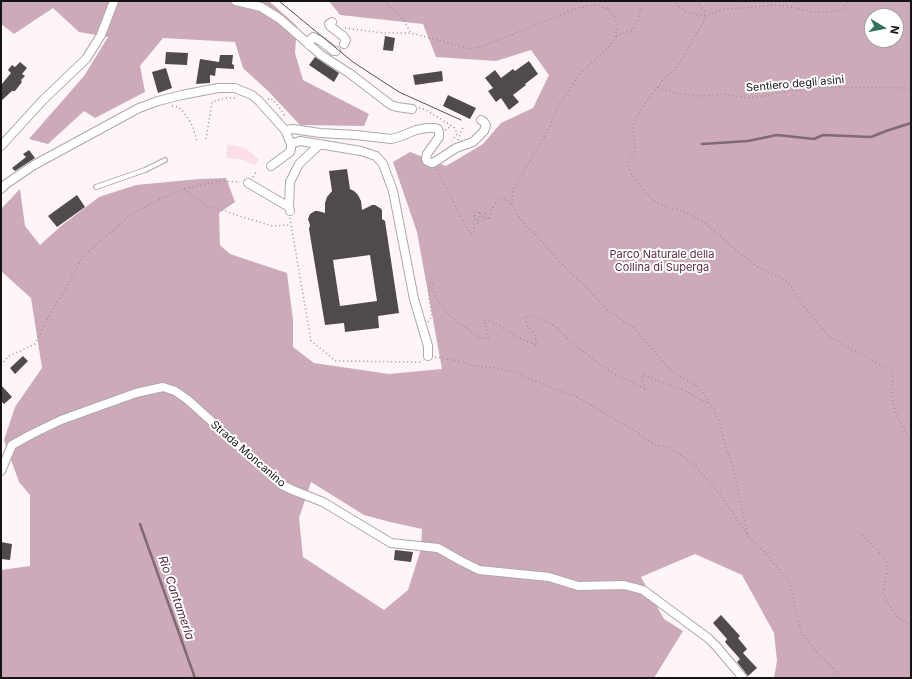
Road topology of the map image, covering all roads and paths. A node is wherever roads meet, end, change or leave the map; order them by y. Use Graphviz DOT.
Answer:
graph roads {
  1 [pos="114,1"];
  2 [pos="236,1"];
  3 [pos="384,1"];
  4 [pos="613,1"];
  5 [pos="644,1"];
  6 [pos="673,1"];
  7 [pos="697,1"];
  8 [pos="848,1"];
  9 [pos="608,9"];
  10 [pos="705,16"];
  11 [pos="332,22"];
  12 [pos="345,28"];
  13 [pos="411,33"];
  14 [pos="616,36"];
  15 [pos="344,44"];
  16 [pos="310,45"];
  17 [pos="336,51"];
  18 [pos="657,87"];
  19 [pos="911,88"];
  20 [pos="243,100"];
  21 [pos="172,106"];
  22 [pos="412,109"];
  23 [pos="481,120"];
  24 [pos="464,125"];
  25 [pos="452,126"];
  26 [pos="284,130"];
  27 [pos="206,139"];
  28 [pos="197,142"];
  29 [pos="295,142"];
  30 [pos="320,144"];
  31 [pos="1,146"];
  32 [pos="456,148"];
  33 [pos="286,155"];
  34 [pos="165,160"];
  35 [pos="433,163"];
  36 [pos="299,164"];
  37 [pos="271,166"];
  38 [pos="256,172"];
  39 [pos="248,183"];
  40 [pos="96,187"];
  41 [pos="1,189"];
  42 [pos="184,189"];
  43 [pos="512,205"];
  44 [pos="291,220"];
  45 [pos="292,225"];
  46 [pos="422,327"];
  47 [pos="428,356"];
  48 [pos="1,365"];
  49 [pos="709,403"];
  50 [pos="911,440"];
  51 [pos="1,472"];
  52 [pos="862,535"];
  53 [pos="749,537"];
  54 [pos="911,626"];
  55 [pos="743,678"];
  56 [pos="840,678"];
  1 -- 31 [label="street"];
  2 -- 16 [label="street"];
  3 -- 13 [label="path"];
  4 -- 9 [label="path"];
  5 -- 14 [label="path"];
  6 -- 10 [label="path"];
  7 -- 10 [label="path"];
  8 -- 10 [label="path"];
  9 -- 13 [label="path"];
  9 -- 14 [label="path"];
  10 -- 18 [label="path"];
  11 -- 15 [label="street"];
  12 -- 13 [label="path"];
  14 -- 43 [label="path"];
  16 -- 17 [label="street"];
  16 -- 22 [label="street"];
  18 -- 19 [label="path, Sentiero degli asini"];
  18 -- 50 [label="path"];
  20 -- 27 [label="path"];
  21 -- 28 [label="path"];
  22 -- 25 [label="path"];
  23 -- 32 [label="street"];
  24 -- 32 [label="path"];
  26 -- 29 [label="street"];
  26 -- 35 [label="street"];
  26 -- 41 [label="street"];
  29 -- 30 [label="street"];
  29 -- 33 [label="street"];
  30 -- 36 [label="street"];
  30 -- 46 [label="street"];
  32 -- 35 [label="street"];
  33 -- 36 [label="street"];
  33 -- 37 [label="street"];
  34 -- 40 [label="lane"];
  35 -- 43 [label="path"];
  36 -- 39 [label="street"];
  38 -- 39 [label="path"];
  39 -- 42 [label="path"];
  42 -- 45 [label="path"];
  42 -- 48 [label="path"];
  43 -- 49 [label="path"];
  44 -- 45 [label="path"];
  45 -- 47 [label="path"];
  46 -- 47 [label="street"];
  46 -- 49 [label="path"];
  47 -- 53 [label="path"];
  49 -- 53 [label="path"];
  51 -- 55 [label="street, Strada Moncanino"];
  52 -- 54 [label="path"];
  53 -- 56 [label="path"];
}
